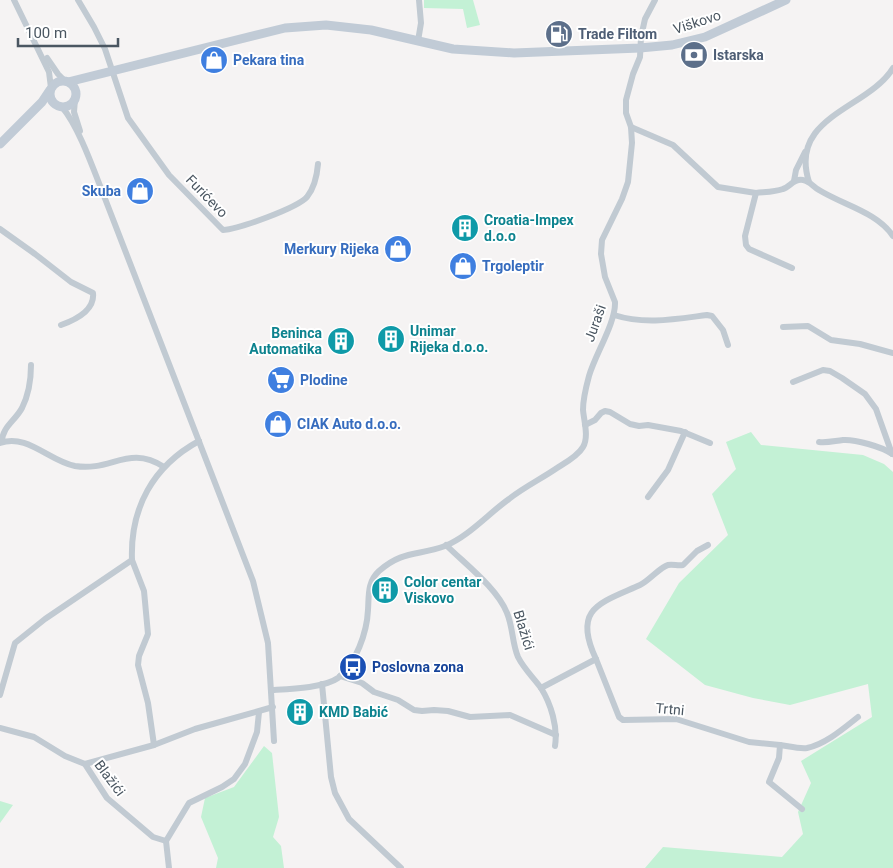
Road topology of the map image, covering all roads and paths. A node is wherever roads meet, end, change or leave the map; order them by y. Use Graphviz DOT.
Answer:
graph roads {
  1 [pos="14,0"];
  2 [pos="78,0"];
  3 [pos="420,0"];
  4 [pos="655,0"];
  5 [pos="786,0"];
  6 [pos="35,40"];
  7 [pos="418,41"];
  8 [pos="640,48"];
  9 [pos="893,68"];
  10 [pos="108,71"];
  11 [pos="66,81"];
  12 [pos="51,89"];
  13 [pos="76,96"];
  14 [pos="59,106"];
  15 [pos="23,121"];
  16 [pos="631,127"];
  17 [pos="0,144"];
  18 [pos="85,150"];
  19 [pos="806,150"];
  20 [pos="318,164"];
  21 [pos="794,181"];
  22 [pos="809,182"];
  23 [pos="756,193"];
  24 [pos="0,230"];
  25 [pos="893,236"];
  26 [pos="792,268"];
  27 [pos="614,315"];
  28 [pos="61,325"];
  29 [pos="783,326"];
  30 [pos="728,345"];
  31 [pos="893,352"];
  32 [pos="31,365"];
  33 [pos="793,382"];
  34 [pos="585,425"];
  35 [pos="684,432"];
  36 [pos="199,441"];
  37 [pos="819,442"];
  38 [pos="1,443"];
  39 [pos="710,443"];
  40 [pos="892,454"];
  41 [pos="164,467"];
  42 [pos="648,497"];
  43 [pos="446,545"];
  44 [pos="708,545"];
  45 [pos="132,560"];
  46 [pos="596,659"];
  47 [pos="340,676"];
  48 [pos="322,684"];
  49 [pos="540,688"];
  50 [pos="272,690"];
  51 [pos="0,695"];
  52 [pos="273,707"];
  53 [pos="259,712"];
  54 [pos="858,717"];
  55 [pos="0,728"];
  56 [pos="556,735"];
  57 [pos="274,741"];
  58 [pos="154,745"];
  59 [pos="780,745"];
  60 [pos="555,746"];
  61 [pos="85,764"];
  62 [pos="802,810"];
  63 [pos="166,841"];
  64 [pos="169,868"];
  65 [pos="401,868"];
  1 -- 6 [label="street"];
  2 -- 10 [label="street"];
  3 -- 7 [label="street"];
  4 -- 8 [label="street, Juraši"];
  5 -- 8 [label="main road, Viškovo"];
  6 -- 11 [label="street"];
  6 -- 12 [label="street"];
  7 -- 8 [label="main road, Viškovo"];
  7 -- 10 [label="main road, Viškovo"];
  8 -- 16 [label="street, Juraši"];
  9 -- 19 [label="street"];
  10 -- 11 [label="main road, Viškovo"];
  10 -- 13 [label="main road"];
  10 -- 20 [label="street, Furićevo"];
  11 -- 12 [label="main road"];
  11 -- 13 [label="main road"];
  12 -- 14 [label="main road"];
  12 -- 15 [label="main road"];
  13 -- 14 [label="main road"];
  13 -- 18 [label="street"];
  14 -- 15 [label="main road"];
  14 -- 18 [label="street"];
  15 -- 17 [label="main road"];
  16 -- 23 [label="street"];
  16 -- 27 [label="street, Juraši"];
  18 -- 36 [label="street"];
  19 -- 21 [label="street"];
  19 -- 22 [label="street"];
  21 -- 22 [label="street"];
  21 -- 23 [label="street"];
  22 -- 25 [label="street"];
  23 -- 26 [label="street"];
  24 -- 28 [label="street"];
  27 -- 30 [label="street"];
  27 -- 34 [label="street, Juraši"];
  29 -- 31 [label="street"];
  32 -- 38 [label="street"];
  33 -- 40 [label="street"];
  34 -- 35 [label="street"];
  34 -- 43 [label="street, Juraši"];
  35 -- 39 [label="street"];
  35 -- 42 [label="street"];
  36 -- 41 [label="street"];
  36 -- 50 [label="street"];
  37 -- 40 [label="street"];
  38 -- 41 [label="street"];
  41 -- 45 [label="street"];
  43 -- 47 [label="street"];
  43 -- 49 [label="street, Blažići"];
  44 -- 46 [label="street, Trtni"];
  45 -- 51 [label="street"];
  45 -- 58 [label="street"];
  46 -- 49 [label="street"];
  46 -- 59 [label="street, Trtni"];
  47 -- 48 [label="street"];
  47 -- 56 [label="street"];
  48 -- 50 [label="street"];
  48 -- 65 [label="street"];
  49 -- 56 [label="street, Blažići"];
  50 -- 52 [label="street"];
  52 -- 53 [label="street"];
  52 -- 57 [label="street"];
  53 -- 58 [label="street"];
  53 -- 63 [label="street"];
  54 -- 59 [label="street, Trtni"];
  55 -- 61 [label="street, Blažići"];
  56 -- 60 [label="street, Blažići"];
  58 -- 61 [label="street"];
  59 -- 62 [label="street"];
  61 -- 63 [label="street, Blažići"];
  63 -- 64 [label="street"];
}
